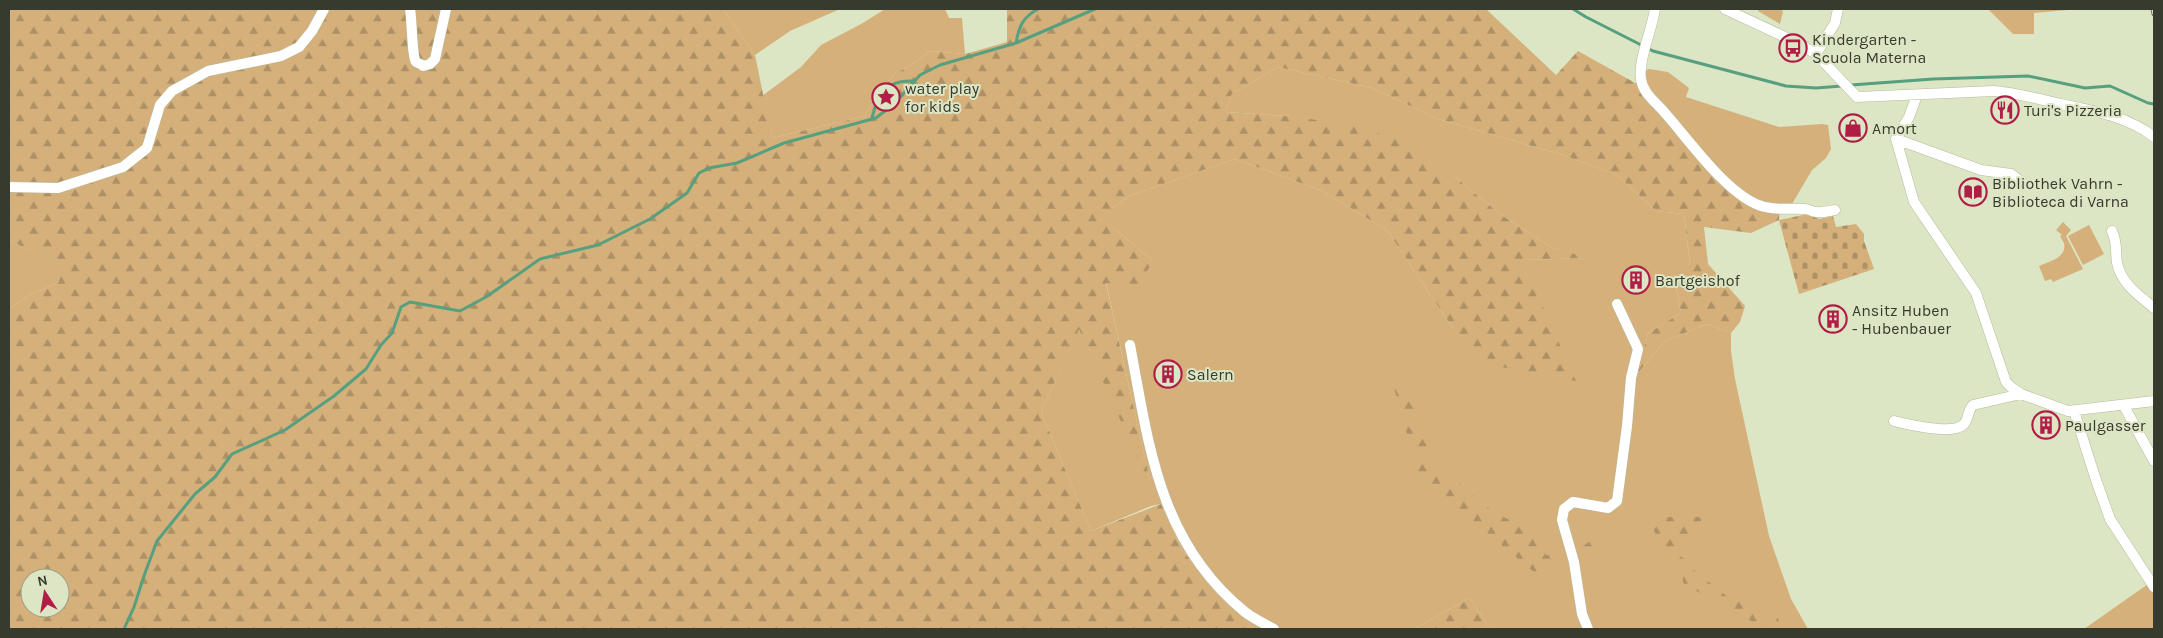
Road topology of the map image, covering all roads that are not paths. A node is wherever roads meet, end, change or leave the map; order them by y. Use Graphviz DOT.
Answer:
graph roads {
  1 [pos="324,9"];
  2 [pos="410,9"];
  3 [pos="446,9"];
  4 [pos="1655,9"];
  5 [pos="1725,9"];
  6 [pos="1838,9"];
  7 [pos="1816,54"];
  8 [pos="1917,95"];
  9 [pos="2154,137"];
  10 [pos="1896,139"];
  11 [pos="2023,183"];
  12 [pos="9,187"];
  13 [pos="1835,210"];
  14 [pos="2112,231"];
  15 [pos="1617,304"];
  16 [pos="2154,308"];
  17 [pos="1130,345"];
  18 [pos="2006,382"];
  19 [pos="2021,394"];
  20 [pos="2002,398"];
  21 [pos="2154,401"];
  22 [pos="2124,406"];
  23 [pos="2074,411"];
  24 [pos="1894,421"];
  25 [pos="2154,461"];
  26 [pos="2154,587"];
  27 [pos="1274,629"];
  28 [pos="1588,629"];
  1 -- 12 [label="street"];
  2 -- 3 [label="street"];
  4 -- 13 [label="street"];
  5 -- 7 [label="street"];
  6 -- 7 [label="street"];
  7 -- 8 [label="street"];
  8 -- 9 [label="street"];
  8 -- 10 [label="street"];
  10 -- 11 [label="street"];
  10 -- 18 [label="street"];
  14 -- 16 [label="street"];
  15 -- 28 [label="street"];
  17 -- 27 [label="street"];
  18 -- 19 [label="street"];
  18 -- 20 [label="street"];
  19 -- 20 [label="street"];
  19 -- 23 [label="street"];
  20 -- 24 [label="street"];
  21 -- 22 [label="street"];
  22 -- 23 [label="street"];
  22 -- 25 [label="street"];
  23 -- 26 [label="street"];
}
